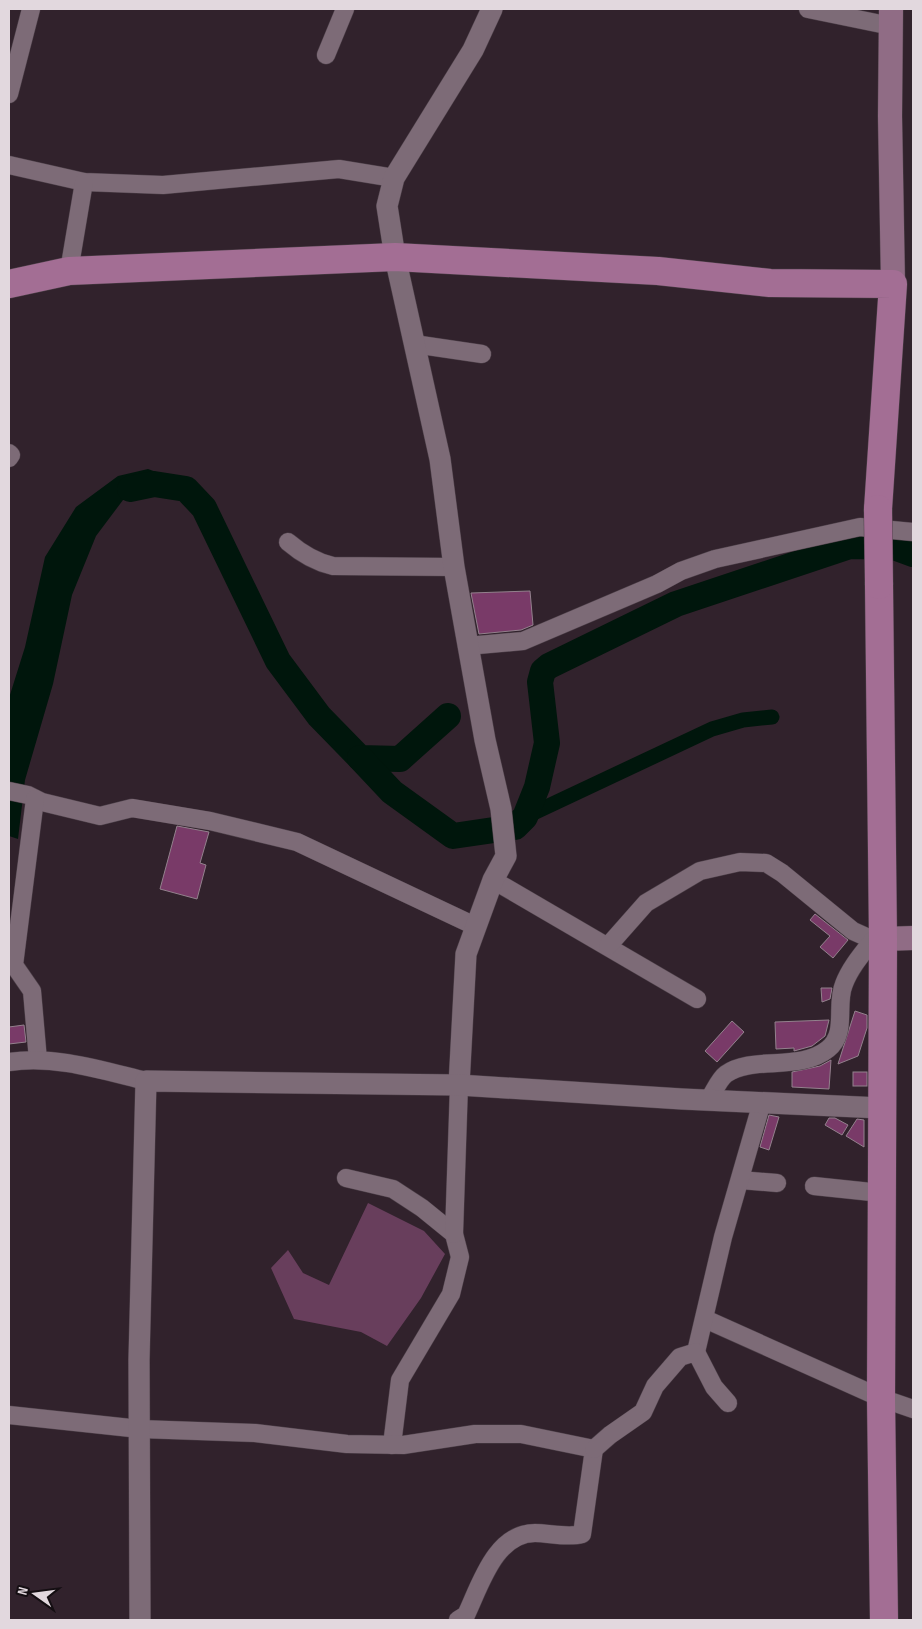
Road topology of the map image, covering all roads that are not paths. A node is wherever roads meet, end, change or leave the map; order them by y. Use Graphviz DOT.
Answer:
graph roads {
  1 [pos="31,9"];
  2 [pos="345,9"];
  3 [pos="492,9"];
  4 [pos="808,9"];
  5 [pos="891,17"];
  6 [pos="326,55"];
  7 [pos="9,94"];
  8 [pos="9,165"];
  9 [pos="394,178"];
  10 [pos="84,182"];
  11 [pos="395,257"];
  12 [pos="69,271"];
  13 [pos="9,284"];
  14 [pos="893,284"];
  15 [pos="414,344"];
  16 [pos="482,354"];
  17 [pos="9,453"];
  18 [pos="9,458"];
  19 [pos="913,532"];
  20 [pos="288,542"];
  21 [pos="454,567"];
  22 [pos="467,646"];
  23 [pos="9,791"];
  24 [pos="31,797"];
  25 [pos="493,880"];
  26 [pos="475,926"];
  27 [pos="913,938"];
  28 [pos="878,940"];
  29 [pos="608,946"];
  30 [pos="697,999"];
  31 [pos="38,1060"];
  32 [pos="9,1062"];
  33 [pos="146,1081"];
  34 [pos="459,1085"];
  35 [pos="709,1099"];
  36 [pos="762,1102"];
  37 [pos="881,1108"];
  38 [pos="346,1178"];
  39 [pos="740,1180"];
  40 [pos="777,1183"];
  41 [pos="814,1186"];
  42 [pos="881,1193"];
  43 [pos="454,1234"];
  44 [pos="705,1319"];
  45 [pos="696,1352"];
  46 [pos="881,1398"];
  47 [pos="728,1403"];
  48 [pos="913,1409"];
  49 [pos="9,1415"];
  50 [pos="140,1429"];
  51 [pos="392,1445"];
  52 [pos="594,1449"];
  53 [pos="140,1620"];
  54 [pos="458,1620"];
  55 [pos="884,1620"];
  1 -- 7 [label="street"];
  2 -- 6 [label="street"];
  3 -- 9 [label="street"];
  4 -- 5 [label="street"];
  5 -- 14 [label="main road"];
  8 -- 10 [label="street"];
  9 -- 10 [label="street"];
  9 -- 11 [label="street"];
  10 -- 12 [label="street"];
  11 -- 12 [label="main road"];
  11 -- 14 [label="main road"];
  11 -- 15 [label="street"];
  12 -- 13 [label="main road"];
  14 -- 28 [label="main road, bridge"];
  15 -- 16 [label="street"];
  15 -- 21 [label="street"];
  17 -- 18 [label="street"];
  19 -- 22 [label="street"];
  20 -- 21 [label="street"];
  21 -- 22 [label="street"];
  22 -- 25 [label="street"];
  23 -- 24 [label="street"];
  24 -- 26 [label="street"];
  24 -- 31 [label="street"];
  25 -- 26 [label="street"];
  25 -- 29 [label="street"];
  26 -- 34 [label="street"];
  27 -- 28 [label="main road"];
  28 -- 29 [label="street"];
  28 -- 35 [label="street"];
  28 -- 37 [label="main road"];
  29 -- 30 [label="street"];
  31 -- 32 [label="street"];
  31 -- 33 [label="street"];
  33 -- 34 [label="street"];
  33 -- 50 [label="street"];
  34 -- 35 [label="street"];
  34 -- 43 [label="street"];
  35 -- 36 [label="street"];
  36 -- 37 [label="street"];
  36 -- 39 [label="street"];
  37 -- 42 [label="main road"];
  38 -- 43 [label="street"];
  39 -- 40 [label="street"];
  39 -- 44 [label="street"];
  41 -- 42 [label="street"];
  42 -- 46 [label="main road"];
  43 -- 51 [label="street"];
  44 -- 45 [label="street"];
  44 -- 46 [label="street"];
  45 -- 47 [label="street"];
  45 -- 52 [label="street"];
  46 -- 48 [label="street"];
  46 -- 55 [label="main road"];
  49 -- 50 [label="street"];
  50 -- 51 [label="street"];
  50 -- 53 [label="street"];
  51 -- 52 [label="street"];
  52 -- 54 [label="street"];
}
